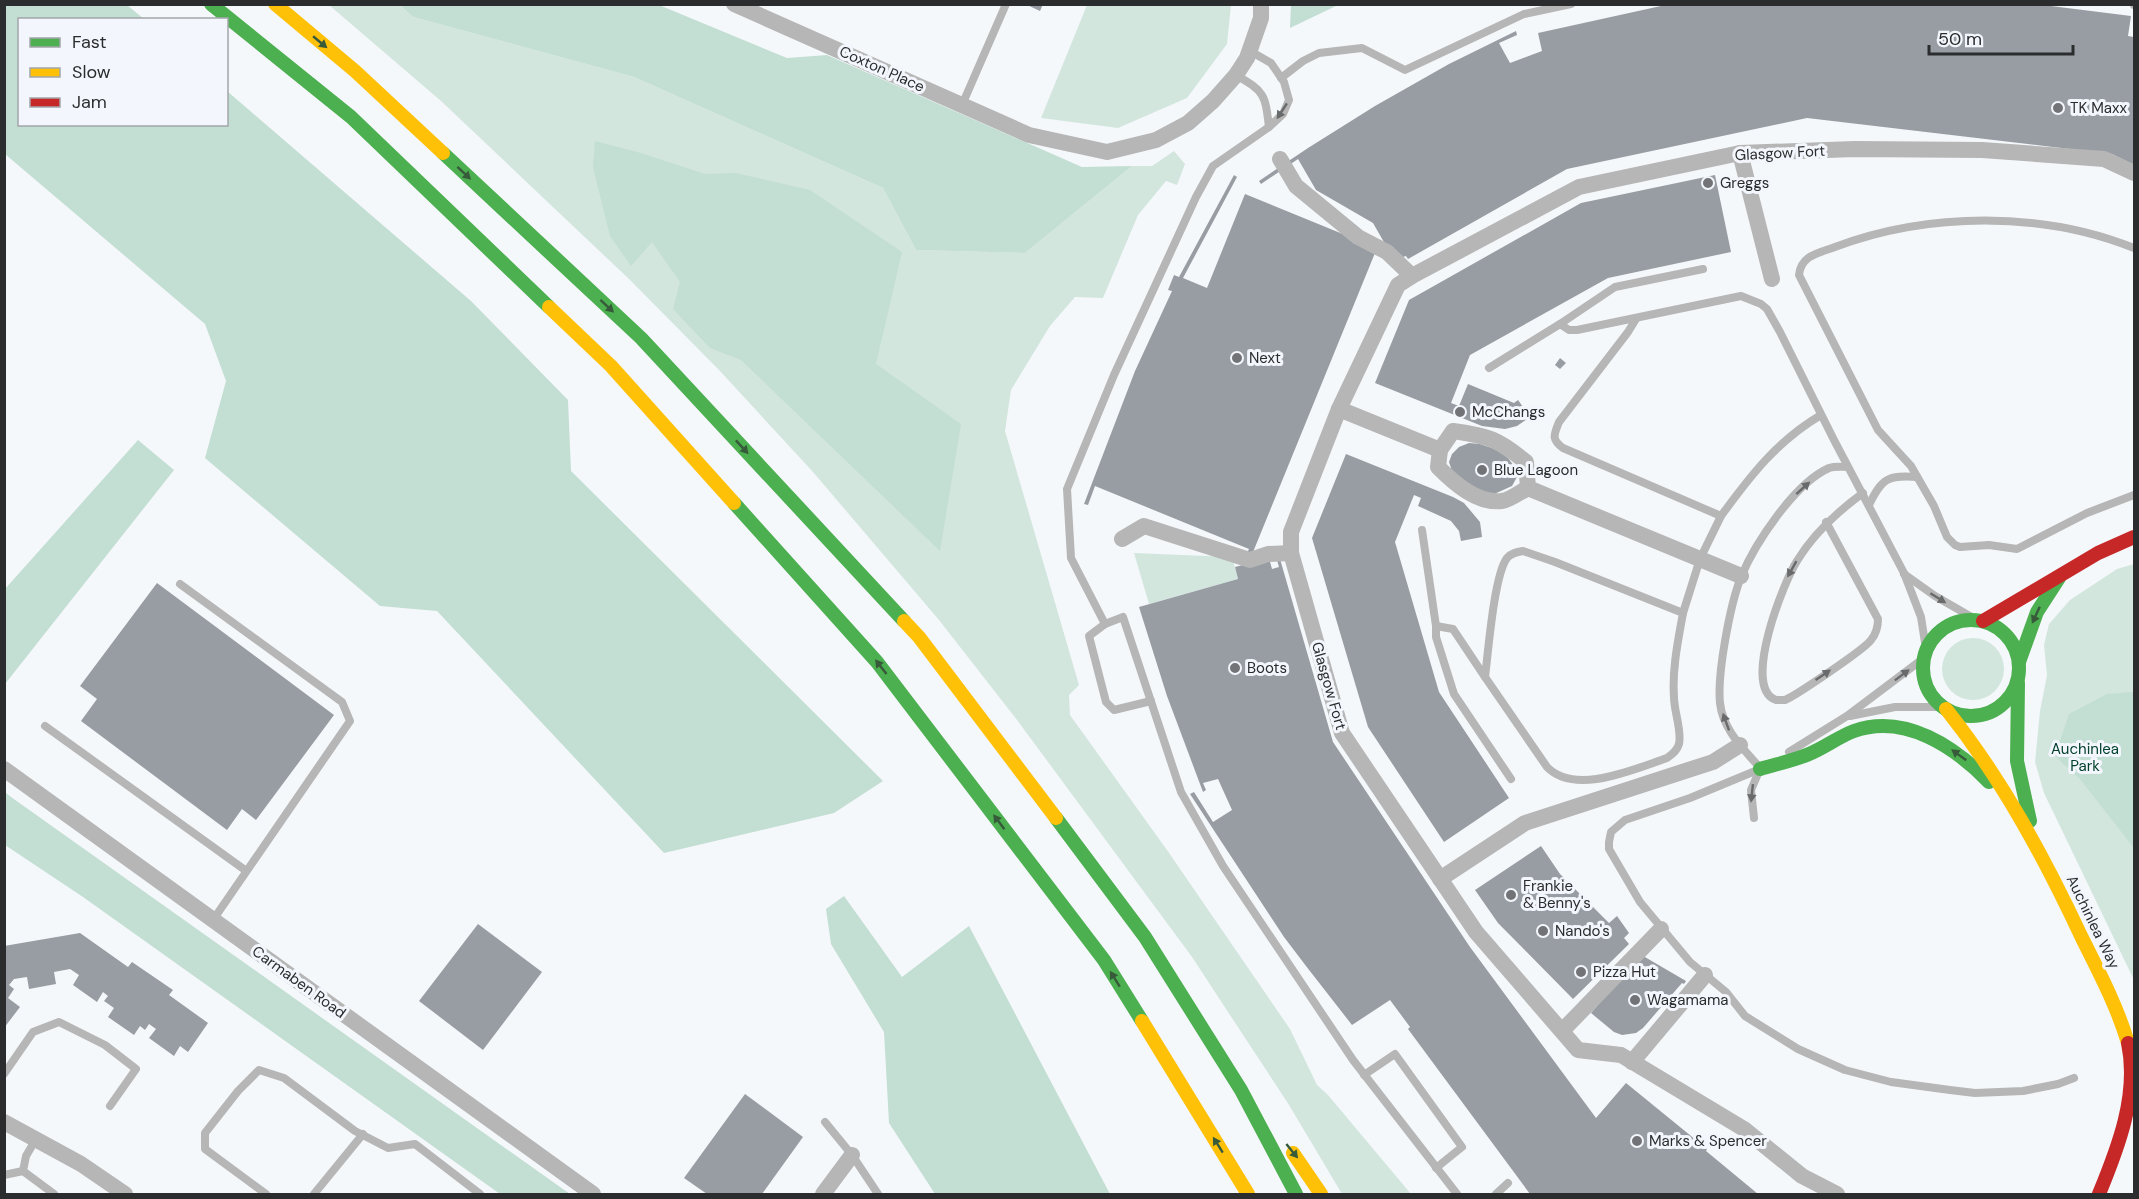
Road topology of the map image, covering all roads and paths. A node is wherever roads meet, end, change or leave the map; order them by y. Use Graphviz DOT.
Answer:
graph roads {
  1 [pos="211,4"];
  2 [pos="275,4"];
  3 [pos="734,4"];
  4 [pos="1006,4"];
  5 [pos="1261,4"];
  6 [pos="1571,4"];
  7 [pos="1250,51"];
  8 [pos="1236,75"];
  9 [pos="1281,78"];
  10 [pos="962,105"];
  11 [pos="1269,127"];
  12 [pos="1740,153"];
  13 [pos="1280,159"];
  14 [pos="2134,173"];
  15 [pos="2134,248"];
  16 [pos="1702,269"];
  17 [pos="1412,276"];
  18 [pos="1772,279"];
  19 [pos="1636,319"];
  20 [pos="1560,324"];
  21 [pos="1490,368"];
  22 [pos="1339,409"];
  23 [pos="1821,415"];
  24 [pos="1440,450"];
  25 [pos="1847,467"];
  26 [pos="1917,477"];
  27 [pos="1528,488"];
  28 [pos="1863,493"];
  29 [pos="2134,495"];
  30 [pos="1869,505"];
  31 [pos="1721,516"];
  32 [pos="1826,522"];
  33 [pos="1422,530"];
  34 [pos="2134,537"];
  35 [pos="1122,539"];
  36 [pos="1291,553"];
  37 [pos="1700,559"];
  38 [pos="1904,573"];
  39 [pos="2062,573"];
  40 [pos="1741,576"];
  41 [pos="180,584"];
  42 [pos="1683,613"];
  43 [pos="1979,620"];
  44 [pos="1105,624"];
  45 [pos="1436,626"];
  46 [pos="1925,654"];
  47 [pos="2019,662"];
  48 [pos="1485,677"];
  49 [pos="2018,681"];
  50 [pos="1151,701"];
  51 [pos="1944,708"];
  52 [pos="1847,716"];
  53 [pos="45,726"];
  54 [pos="1740,745"];
  55 [pos="1760,769"];
  56 [pos="4,770"];
  57 [pos="1511,779"];
  58 [pos="2016,810"];
  59 [pos="1754,818"];
  60 [pos="2034,838"];
  61 [pos="245,870"];
  62 [pos="1440,879"];
  63 [pos="213,920"];
  64 [pos="1661,928"];
  65 [pos="1705,975"];
  66 [pos="1562,1031"];
  67 [pos="1632,1062"];
  68 [pos="4,1074"];
  69 [pos="1364,1075"];
  70 [pos="2074,1078"];
  71 [pos="1241,1090"];
  72 [pos="110,1106"];
  73 [pos="4,1122"];
  74 [pos="825,1122"];
  75 [pos="363,1134"];
  76 [pos="36,1139"];
  77 [pos="852,1155"];
  78 [pos="1436,1168"];
  79 [pos="23,1171"];
  80 [pos="4,1175"];
  81 [pos="1508,1183"];
  82 [pos="54,1194"];
  83 [pos="125,1194"];
  84 [pos="266,1194"];
  85 [pos="314,1194"];
  86 [pos="480,1194"];
  87 [pos="593,1194"];
  88 [pos="823,1194"];
  89 [pos="878,1194"];
  90 [pos="1248,1194"];
  91 [pos="1296,1194"];
  92 [pos="1321,1194"];
  93 [pos="1457,1194"];
  94 [pos="1496,1194"];
  95 [pos="1837,1194"];
  96 [pos="2099,1194"];
  90 -- 1 [label="main road, one-way"];
  2 -- 71 [label="main road, one-way"];
  3 -- 10 [label="street, Coxton Place"];
  4 -- 10 [label="lane"];
  5 -- 7 [label="street, Coxton Place"];
  6 -- 9 [label="lane"];
  7 -- 8 [label="street, Coxton Place"];
  7 -- 9 [label="lane"];
  8 -- 10 [label="street, Coxton Place"];
  8 -- 11 [label="lane"];
  9 -- 11 [label="lane, one-way"];
  11 -- 44 [label="lane"];
  12 -- 14 [label="street, Glasgow Fort"];
  12 -- 17 [label="street, Glasgow Fort"];
  12 -- 18 [label="street"];
  13 -- 17 [label="street"];
  15 -- 26 [label="lane"];
  16 -- 20 [label="lane"];
  17 -- 22 [label="street, Glasgow Fort"];
  19 -- 20 [label="lane"];
  19 -- 23 [label="lane"];
  19 -- 31 [label="lane"];
  20 -- 21 [label="lane"];
  22 -- 24 [label="street"];
  22 -- 36 [label="street, Glasgow Fort"];
  23 -- 25 [label="lane"];
  23 -- 31 [label="lane"];
  24 -- 27 [label="street"];
  24 -- 27 [label="street"];
  25 -- 28 [label="lane"];
  40 -- 25 [label="lane, one-way"];
  26 -- 29 [label="lane"];
  26 -- 30 [label="lane"];
  27 -- 37 [label="street"];
  28 -- 30 [label="lane"];
  28 -- 32 [label="lane"];
  30 -- 38 [label="lane"];
  31 -- 37 [label="lane"];
  32 -- 32 [label="lane, one-way"];
  33 -- 45 [label="lane"];
  34 -- 39 [label="main road"];
  35 -- 36 [label="street"];
  36 -- 62 [label="street, Glasgow Fort"];
  37 -- 40 [label="street"];
  37 -- 42 [label="lane"];
  38 -- 43 [label="lane, one-way"];
  38 -- 46 [label="lane"];
  39 -- 43 [label="main road"];
  39 -- 47 [label="main road, one-way"];
  54 -- 40 [label="lane, one-way"];
  41 -- 61 [label="lane"];
  42 -- 48 [label="lane"];
  42 -- 48 [label="lane"];
  43 -- 46 [label="main road"];
  43 -- 47 [label="main road"];
  44 -- 50 [label="lane"];
  44 -- 50 [label="lane"];
  45 -- 48 [label="lane"];
  45 -- 57 [label="lane"];
  46 -- 51 [label="main road"];
  52 -- 46 [label="lane, one-way"];
  47 -- 49 [label="main road"];
  49 -- 51 [label="main road"];
  49 -- 60 [label="main road, Auchinlea Way"];
  50 -- 69 [label="lane"];
  51 -- 52 [label="lane"];
  51 -- 58 [label="main road, Auchinlea Way"];
  52 -- 55 [label="lane"];
  53 -- 61 [label="lane"];
  54 -- 55 [label="lane"];
  54 -- 62 [label="street"];
  58 -- 55 [label="main road, one-way"];
  55 -- 59 [label="lane, one-way"];
  55 -- 64 [label="lane"];
  56 -- 63 [label="street, Carmaben Road"];
  58 -- 60 [label="main road, Auchinlea Way"];
  60 -- 96 [label="main road, Auchinlea Way"];
  61 -- 63 [label="lane"];
  62 -- 66 [label="street, Glasgow Fort"];
  63 -- 87 [label="street, Carmaben Road"];
  64 -- 65 [label="lane"];
  64 -- 66 [label="street"];
  65 -- 67 [label="street"];
  65 -- 70 [label="lane"];
  66 -- 67 [label="street, Glasgow Fort"];
  67 -- 95 [label="street"];
  68 -- 72 [label="lane"];
  69 -- 78 [label="lane"];
  69 -- 78 [label="lane"];
  71 -- 91 [label="main road"];
  71 -- 92 [label="main road, one-way"];
  73 -- 76 [label="street"];
  74 -- 77 [label="lane"];
  75 -- 84 [label="lane"];
  75 -- 85 [label="lane"];
  75 -- 86 [label="lane"];
  76 -- 79 [label="lane"];
  76 -- 83 [label="street"];
  77 -- 88 [label="street"];
  77 -- 89 [label="lane"];
  78 -- 93 [label="lane"];
  79 -- 80 [label="lane"];
  79 -- 82 [label="lane"];
  81 -- 94 [label="lane"];
}
